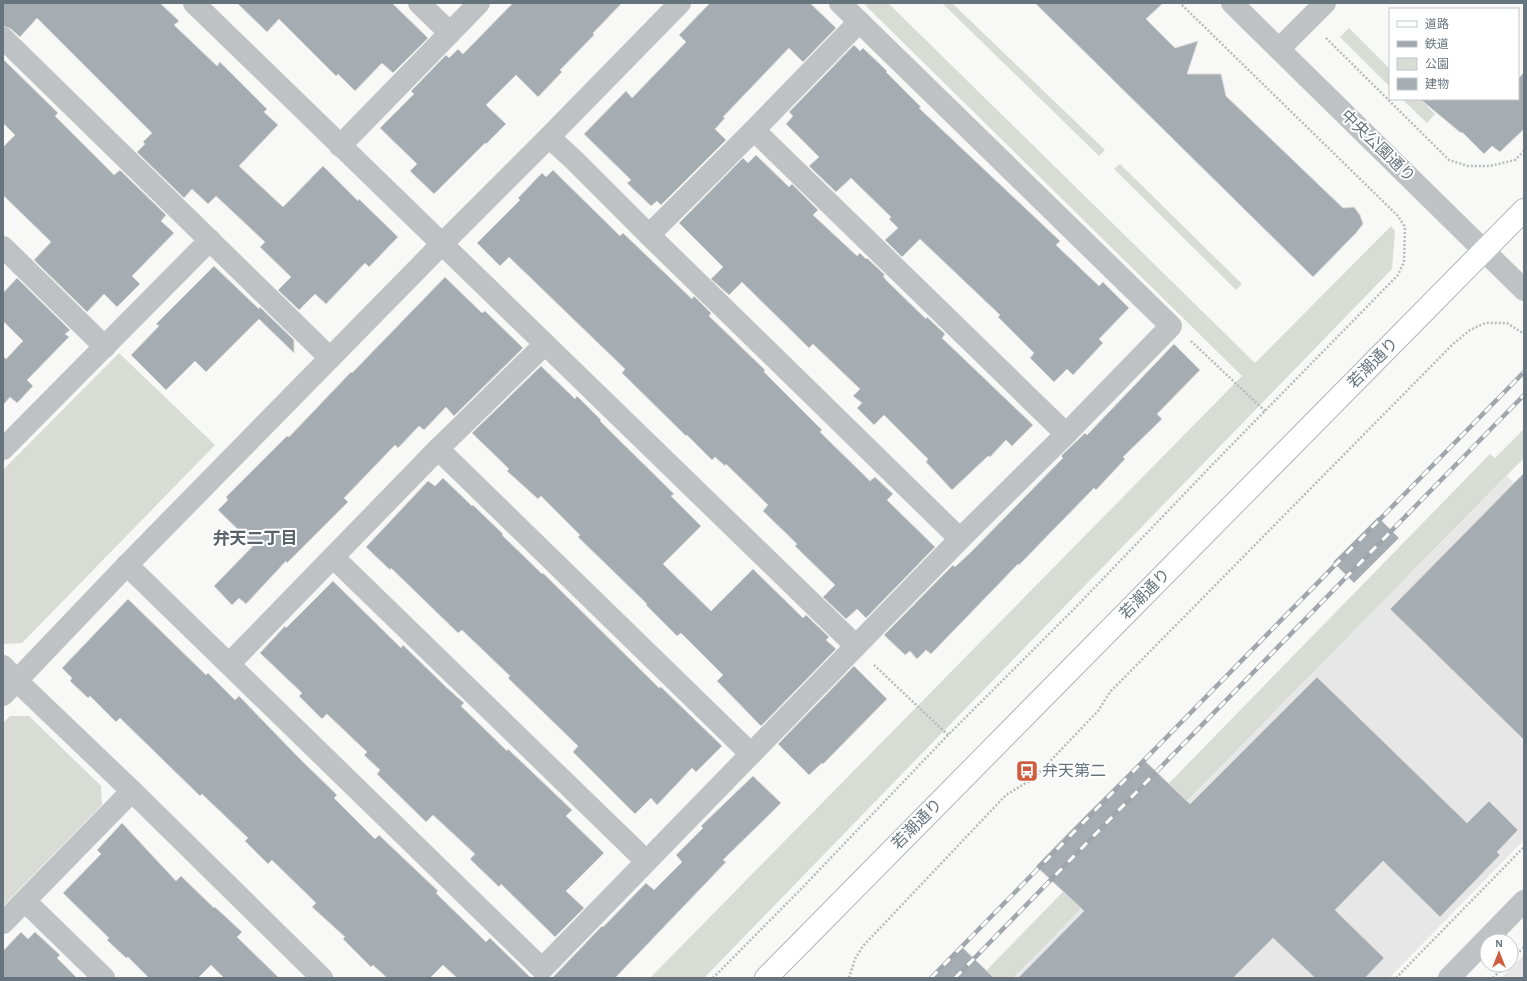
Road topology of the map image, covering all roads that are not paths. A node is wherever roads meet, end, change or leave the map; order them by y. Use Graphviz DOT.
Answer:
graph roads {
  1 [pos="194,3"];
  2 [pos="419,3"];
  3 [pos="479,3"];
  4 [pos="680,3"];
  5 [pos="840,3"];
  6 [pos="1232,3"];
  7 [pos="1325,3"];
  8 [pos="859,22"];
  9 [pos="450,33"];
  10 [pos="3,38"];
  11 [pos="1279,49"];
  12 [pos="754,130"];
  13 [pos="549,138"];
  14 [pos="340,146"];
  15 [pos="1524,210"];
  16 [pos="649,235"];
  17 [pos="210,240"];
  18 [pos="441,245"];
  19 [pos="3,247"];
  20 [pos="1485,250"];
  21 [pos="1524,290"];
  22 [pos="544,344"];
  23 [pos="105,347"];
  24 [pos="330,358"];
  25 [pos="1066,434"];
  26 [pos="3,449"];
  27 [pos="438,449"];
  28 [pos="960,539"];
  29 [pos="333,557"];
  30 [pos="127,565"];
  31 [pos="856,646"];
  32 [pos="229,664"];
  33 [pos="8,680"];
  34 [pos="751,754"];
  35 [pos="132,791"];
  36 [pos="646,862"];
  37 [pos="25,901"];
  38 [pos="1524,901"];
  39 [pos="3,923"];
  40 [pos="768,977"];
  41 [pos="104,978"];
  42 [pos="322,978"];
  43 [pos="1449,978"];
  1 -- 14 [label="street"];
  2 -- 9 [label="street"];
  3 -- 9 [label="street"];
  4 -- 13 [label="street"];
  5 -- 8 [label="street"];
  6 -- 11 [label="street, 中央公園通り"];
  7 -- 11 [label="street"];
  8 -- 12 [label="street"];
  8 -- 25 [label="street"];
  9 -- 14 [label="street"];
  10 -- 17 [label="street"];
  11 -- 20 [label="street, 中央公園通り"];
  12 -- 16 [label="street"];
  12 -- 25 [label="street"];
  13 -- 16 [label="street"];
  13 -- 18 [label="street"];
  14 -- 18 [label="street"];
  15 -- 20 [label="main road, 若潮通り"];
  16 -- 28 [label="street"];
  17 -- 23 [label="street"];
  17 -- 24 [label="street"];
  18 -- 22 [label="street"];
  18 -- 24 [label="street"];
  19 -- 23 [label="street"];
  20 -- 21 [label="street, 中央公園通り"];
  20 -- 40 [label="main road, 若潮通り"];
  22 -- 27 [label="street"];
  22 -- 31 [label="street"];
  23 -- 26 [label="street"];
  24 -- 30 [label="street"];
  25 -- 28 [label="street"];
  27 -- 29 [label="street"];
  27 -- 34 [label="street"];
  28 -- 31 [label="street"];
  29 -- 32 [label="street"];
  29 -- 36 [label="street"];
  30 -- 32 [label="street"];
  30 -- 33 [label="street"];
  31 -- 34 [label="street"];
  32 -- 36 [label="street"];
  33 -- 35 [label="street"];
  34 -- 36 [label="street"];
  35 -- 37 [label="street"];
  35 -- 42 [label="street"];
  37 -- 39 [label="street"];
  37 -- 41 [label="street"];
  38 -- 43 [label="street"];
}
